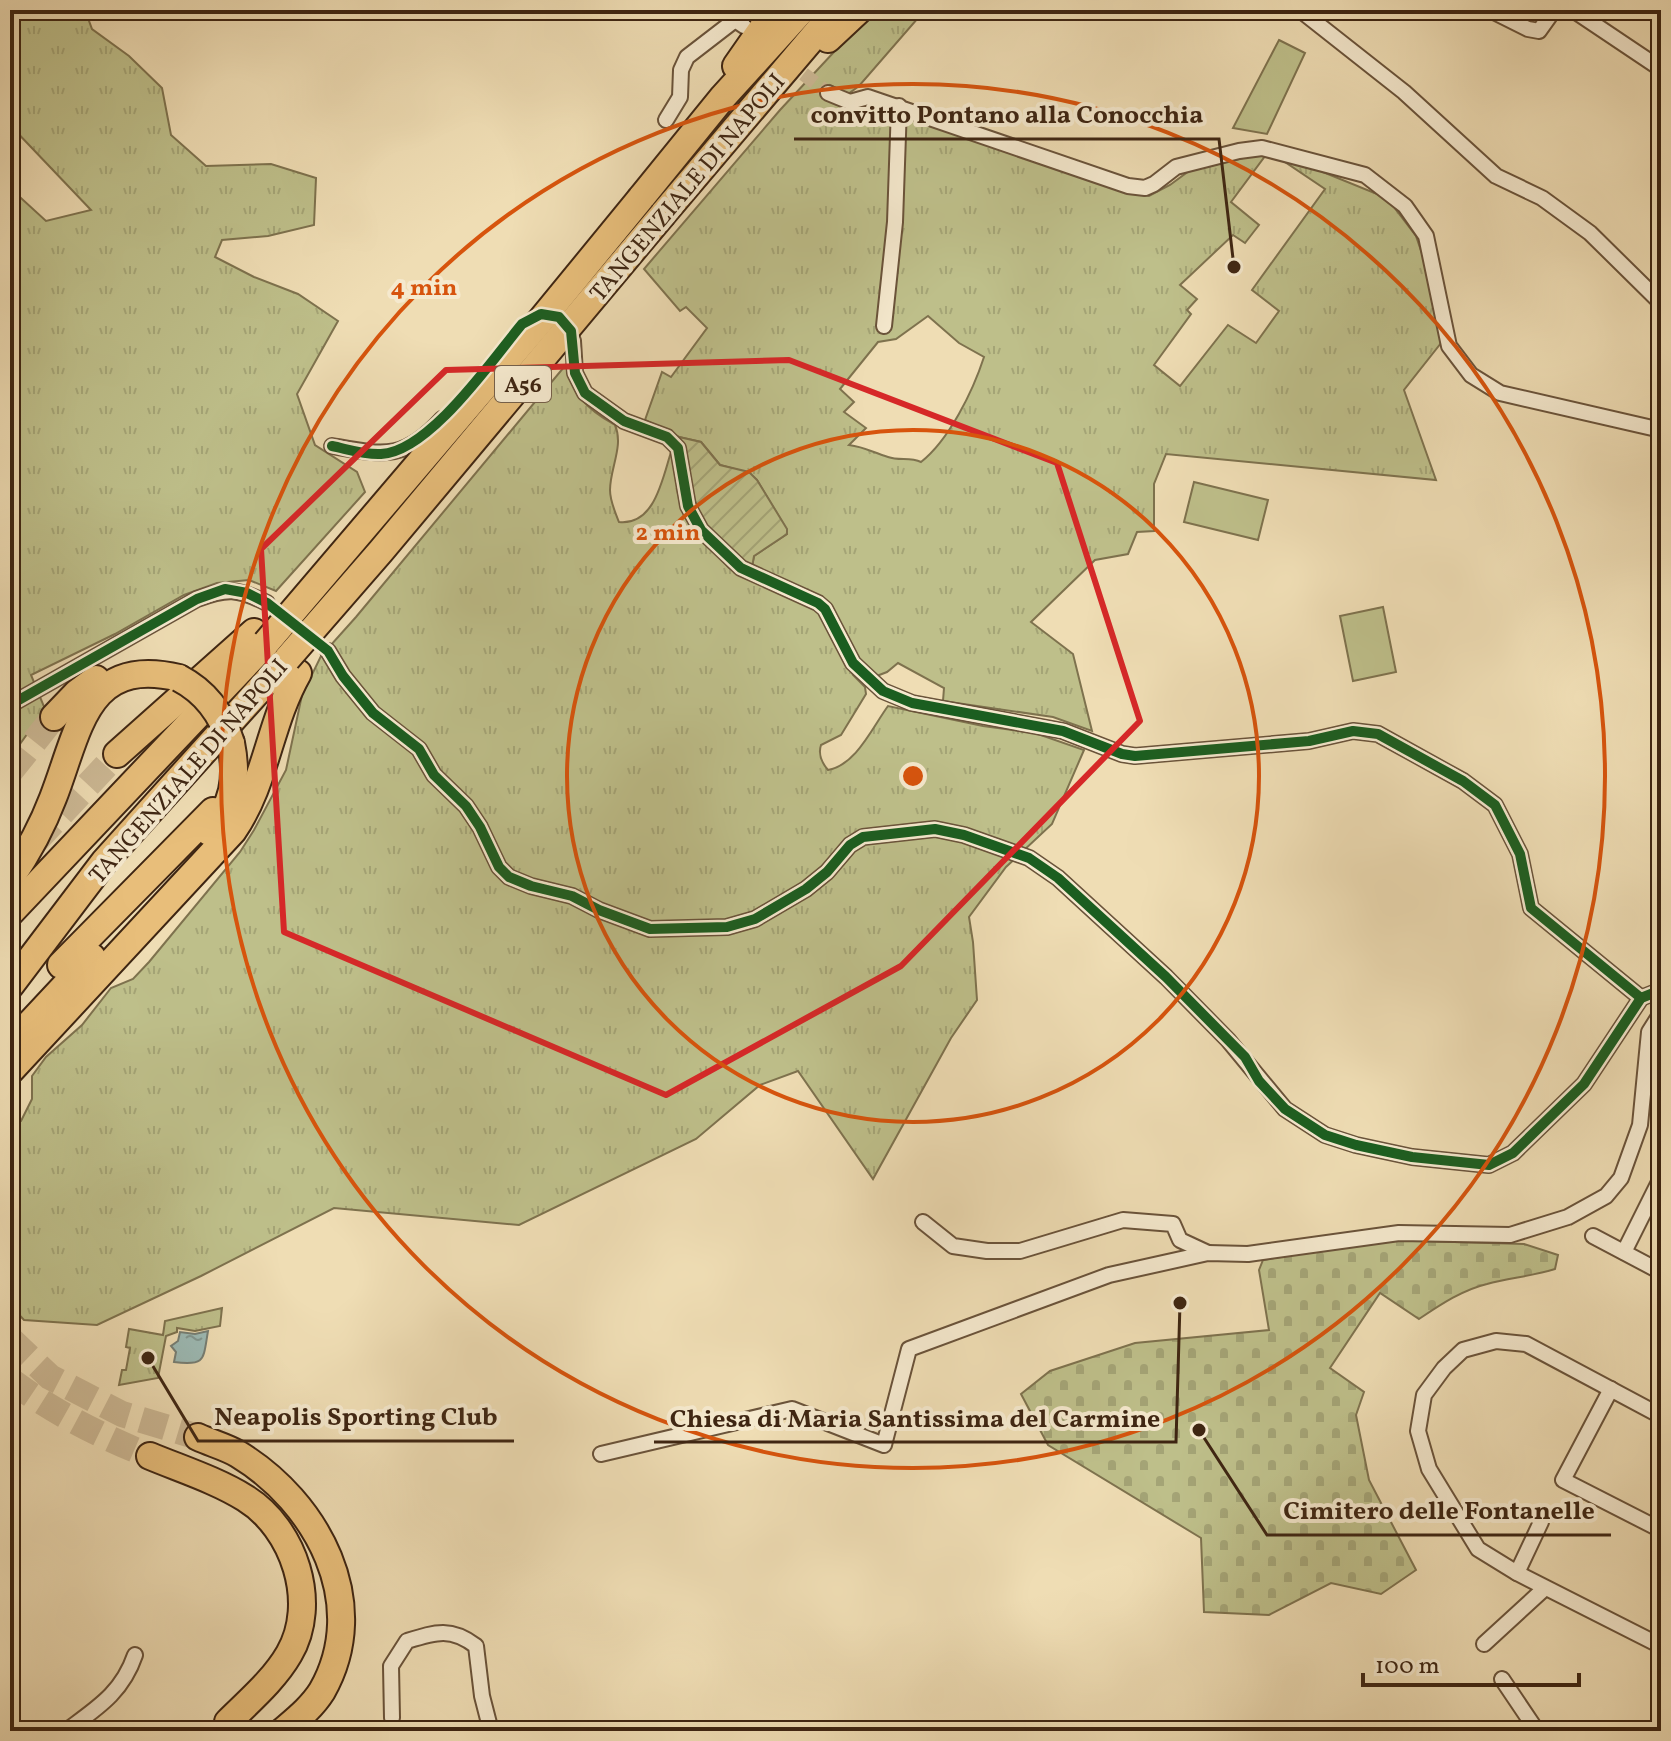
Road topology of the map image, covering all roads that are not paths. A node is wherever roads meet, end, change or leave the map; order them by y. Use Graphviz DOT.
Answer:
graph roads {
  1 [pos="775,10"];
  2 [pos="802,10"];
  3 [pos="836,10"];
  4 [pos="859,10"];
  5 [pos="1300,10"];
  6 [pos="1490,10"];
  7 [pos="1554,10"];
  8 [pos="1573,10"];
  9 [pos="744,26"];
  10 [pos="1661,69"];
  11 [pos="828,93"];
  12 [pos="899,106"];
  13 [pos="710,114"];
  14 [pos="748,116"];
  15 [pos="666,120"];
  16 [pos="1661,303"];
  17 [pos="884,326"];
  18 [pos="1661,430"];
  19 [pos="332,446"];
  20 [pos="267,603"];
  21 [pos="328,651"];
  22 [pos="276,652"];
  23 [pos="179,678"];
  24 [pos="10,705"];
  25 [pos="54,717"];
  26 [pos="231,743"];
  27 [pos="117,754"];
  28 [pos="10,879"];
  29 [pos="10,913"];
  30 [pos="10,986"];
  31 [pos="1661,990"];
  32 [pos="1641,998"];
  33 [pos="1661,1013"];
  34 [pos="10,1021"];
  35 [pos="10,1045"];
  36 [pos="10,1071"];
  37 [pos="1661,1178"];
  38 [pos="923,1222"];
  39 [pos="1593,1236"];
  40 [pos="1624,1252"];
  41 [pos="1208,1253"];
  42 [pos="1661,1272"];
  43 [pos="1611,1389"];
  44 [pos="1661,1416"];
  45 [pos="198,1437"];
  46 [pos="601,1454"];
  47 [pos="150,1456"];
  48 [pos="1541,1522"];
  49 [pos="1661,1530"];
  50 [pos="1517,1573"];
  51 [pos="1545,1588"];
  52 [pos="1484,1644"];
  53 [pos="1661,1646"];
  54 [pos="135,1655"];
  55 [pos="1502,1679"];
  56 [pos="392,1718"];
  57 [pos="228,1722"];
  58 [pos="66,1731"];
  59 [pos="283,1731"];
  60 [pos="491,1731"];
  61 [pos="1537,1731"];
  1 -- 13 [label="highway"];
  2 -- 13 [label="highway, TANGENZIALE DI NAPOLI / A56"];
  3 -- 14 [label="highway, TANGENZIALE DI NAPOLI / A56"];
  4 -- 14 [label="highway"];
  5 -- 16 [label="street"];
  6 -- 7 [label="street"];
  8 -- 10 [label="street"];
  9 -- 15 [label="street"];
  11 -- 12 [label="street"];
  12 -- 17 [label="street"];
  12 -- 18 [label="street"];
  13 -- 22 [label="highway, TANGENZIALE DI NAPOLI / A56, bridge"];
  14 -- 22 [label="highway, TANGENZIALE DI NAPOLI / A56, bridge"];
  19 -- 32 [label="street"];
  20 -- 24 [label="street"];
  21 -- 32 [label="street"];
  22 -- 27 [label="highway"];
  22 -- 29 [label="highway, TANGENZIALE DI NAPOLI"];
  22 -- 30 [label="highway, TANGENZIALE DI NAPOLI"];
  22 -- 36 [label="highway"];
  23 -- 25 [label="highway"];
  23 -- 26 [label="highway, bridge"];
  23 -- 28 [label="highway"];
  26 -- 34 [label="highway"];
  26 -- 35 [label="highway"];
  31 -- 32 [label="street"];
  33 -- 41 [label="street"];
  37 -- 40 [label="street"];
  38 -- 41 [label="street"];
  39 -- 40 [label="street"];
  40 -- 42 [label="street"];
  41 -- 46 [label="street"];
  43 -- 44 [label="street"];
  43 -- 49 [label="street"];
  43 -- 50 [label="street"];
  45 -- 59 [label="highway"];
  47 -- 57 [label="highway"];
  48 -- 50 [label="street"];
  50 -- 51 [label="street"];
  51 -- 52 [label="street"];
  51 -- 53 [label="street"];
  54 -- 58 [label="street"];
  55 -- 61 [label="street"];
  56 -- 60 [label="street"];
}
